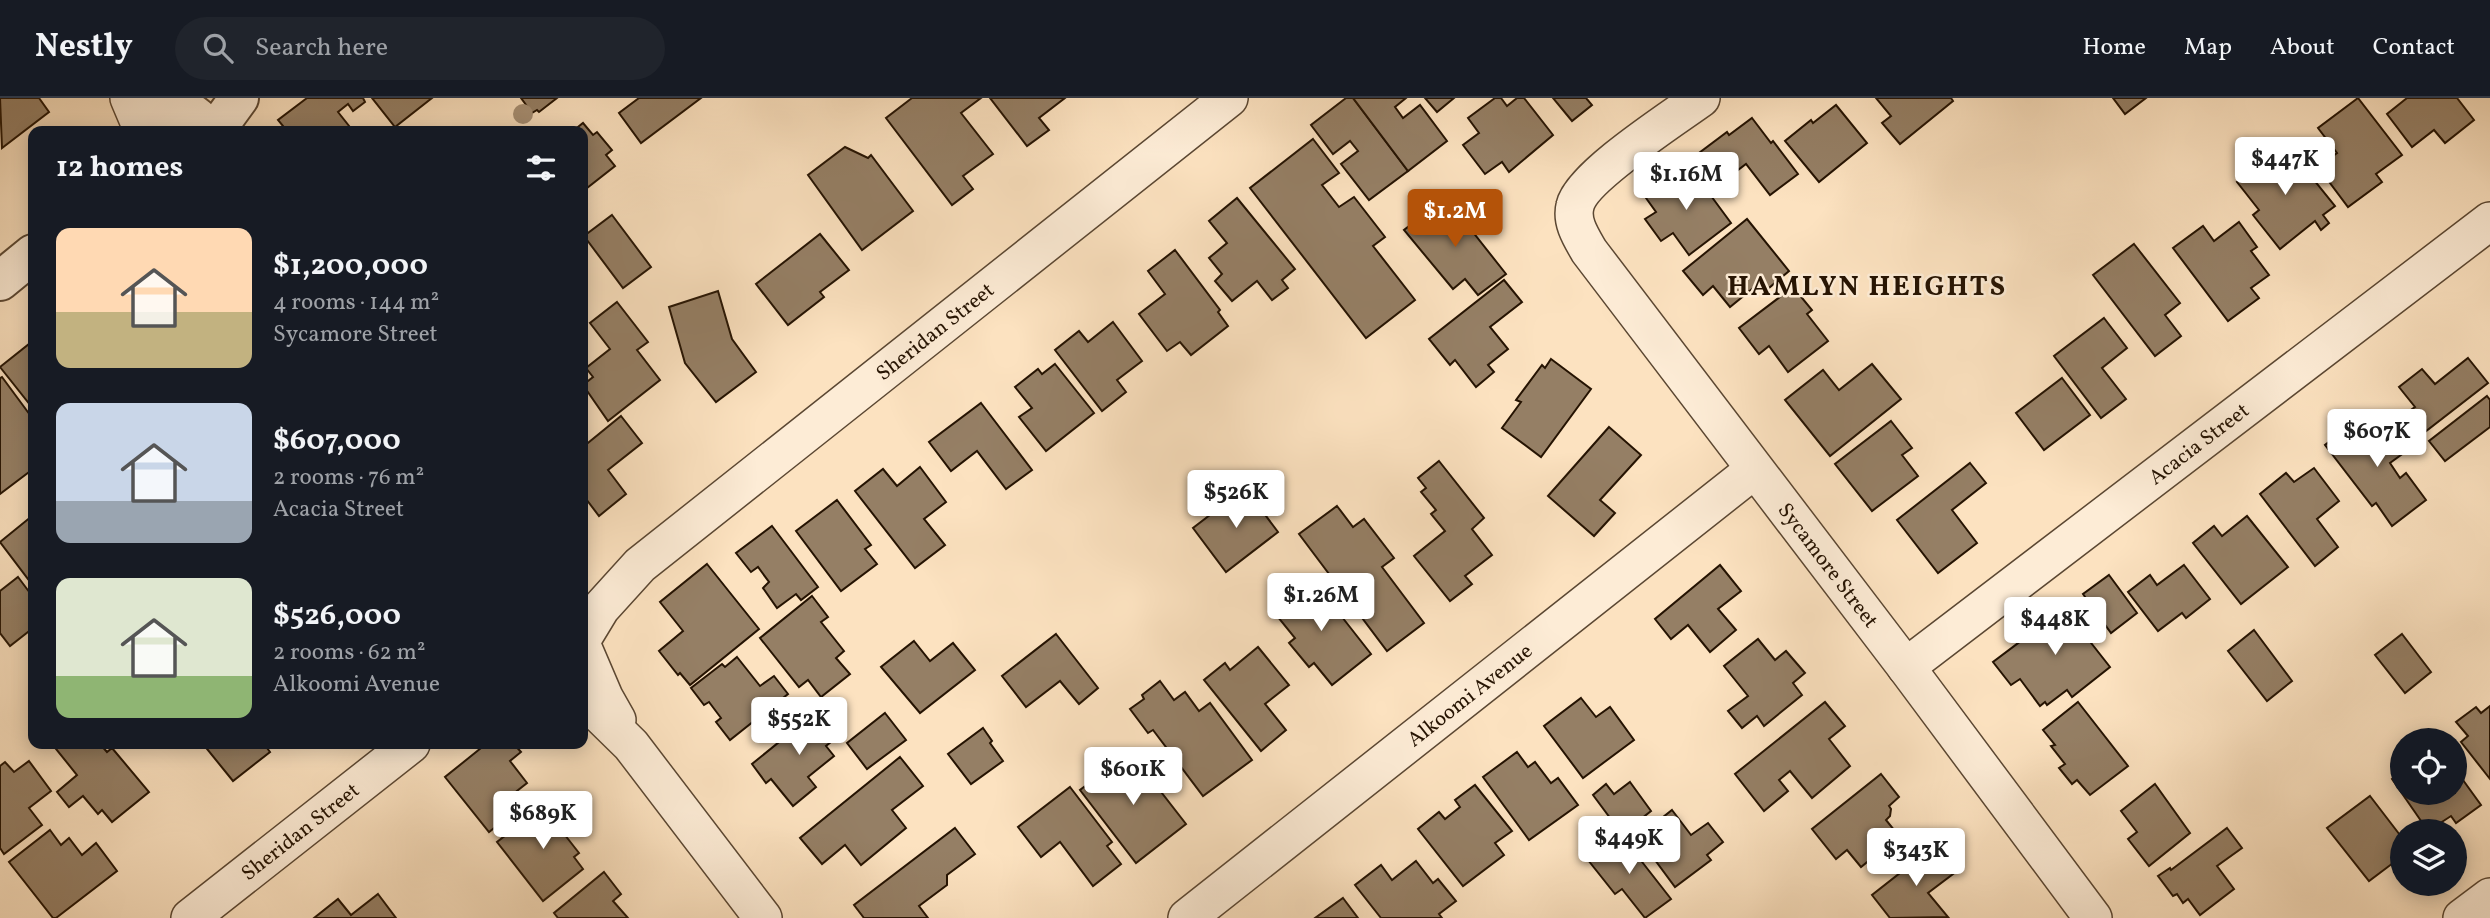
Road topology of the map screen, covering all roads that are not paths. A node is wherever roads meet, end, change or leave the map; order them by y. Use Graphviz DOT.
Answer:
graph roads {
  1 [pos="129,98"];
  2 [pos="239,98"];
  3 [pos="1228,98"];
  4 [pos="1701,98"];
  5 [pos="193,113"];
  6 [pos="141,126"];
  7 [pos="146,126"];
  8 [pos="2490,221"];
  9 [pos="28,258"];
  10 [pos="0,281"];
  11 [pos="1754,470"];
  12 [pos="640,565"];
  13 [pos="588,590"];
  14 [pos="588,630"];
  15 [pos="588,653"];
  16 [pos="1906,667"];
  17 [pos="588,703"];
  18 [pos="631,745"];
  19 [pos="405,749"];
  20 [pos="2490,897"];
  21 [pos="190,918"];
  22 [pos="763,918"];
  23 [pos="1187,918"];
  24 [pos="2093,918"];
  25 [pos="2462,918"];
  1 -- 6 [label="street"];
  2 -- 5 [label="street"];
  3 -- 12 [label="street, Sheridan Street"];
  4 -- 11 [label="street, Sycamore Street"];
  5 -- 7 [label="street"];
  8 -- 16 [label="street, Acacia Street"];
  9 -- 10 [label="street"];
  11 -- 16 [label="street, Sycamore Street"];
  11 -- 23 [label="street, Alkoomi Avenue"];
  12 -- 13 [label="street, Sheridan Street"];
  12 -- 14 [label="street, Sheridan Street"];
  15 -- 18 [label="street"];
  16 -- 24 [label="street, Sycamore Street"];
  17 -- 18 [label="street"];
  18 -- 22 [label="street"];
  19 -- 21 [label="street, Sheridan Street"];
  20 -- 25 [label="street"];
}
